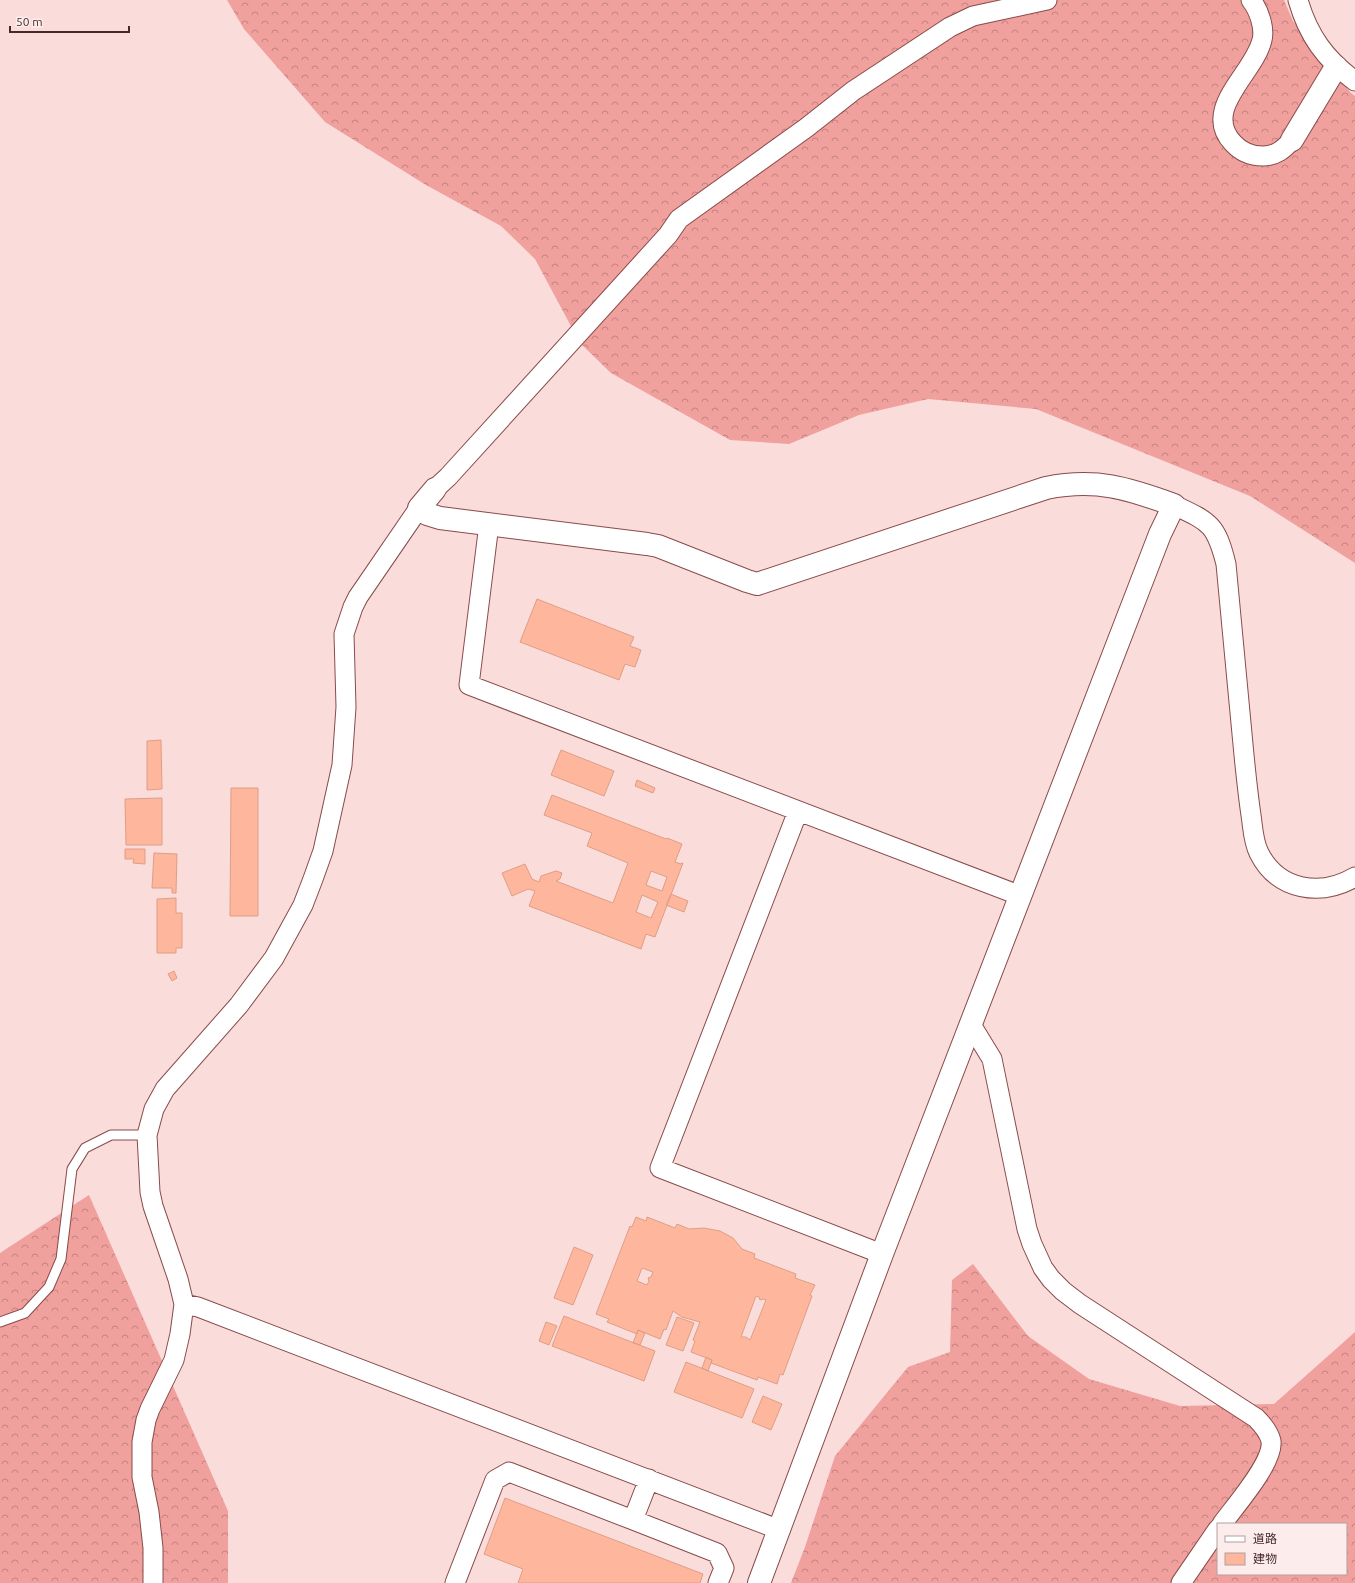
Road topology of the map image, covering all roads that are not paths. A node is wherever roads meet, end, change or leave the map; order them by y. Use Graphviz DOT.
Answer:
graph roads {
  1 [pos="1047,0"];
  2 [pos="1251,0"];
  3 [pos="1298,0"];
  4 [pos="1336,67"];
  5 [pos="1355,81"];
  6 [pos="1292,140"];
  7 [pos="435,490"];
  8 [pos="1174,504"];
  9 [pos="419,508"];
  10 [pos="489,524"];
  11 [pos="798,811"];
  12 [pos="1355,877"];
  13 [pos="1021,896"];
  14 [pos="970,1023"];
  15 [pos="147,1135"];
  16 [pos="882,1254"];
  17 [pos="184,1304"];
  18 [pos="0,1322"];
  19 [pos="649,1479"];
  20 [pos="633,1520"];
  21 [pos="1223,1523"];
  22 [pos="780,1530"];
  23 [pos="1217,1530"];
  24 [pos="153,1583"];
  25 [pos="456,1583"];
  26 [pos="718,1583"];
  27 [pos="759,1583"];
  28 [pos="1181,1583"];
  1 -- 7 [label="street"];
  2 -- 6 [label="street"];
  3 -- 4 [label="street"];
  4 -- 5 [label="street"];
  4 -- 6 [label="street"];
  7 -- 9 [label="street"];
  8 -- 10 [label="street"];
  8 -- 12 [label="street"];
  8 -- 13 [label="street"];
  9 -- 10 [label="street"];
  9 -- 15 [label="street"];
  10 -- 11 [label="street"];
  11 -- 13 [label="street"];
  11 -- 16 [label="street"];
  13 -- 14 [label="street"];
  14 -- 16 [label="street"];
  14 -- 21 [label="street"];
  15 -- 17 [label="street"];
  15 -- 18 [label="lane"];
  16 -- 22 [label="street"];
  17 -- 19 [label="street"];
  17 -- 24 [label="street"];
  19 -- 20 [label="street"];
  19 -- 22 [label="street"];
  20 -- 25 [label="street"];
  20 -- 26 [label="street"];
  22 -- 27 [label="street"];
  23 -- 28 [label="street"];
}
